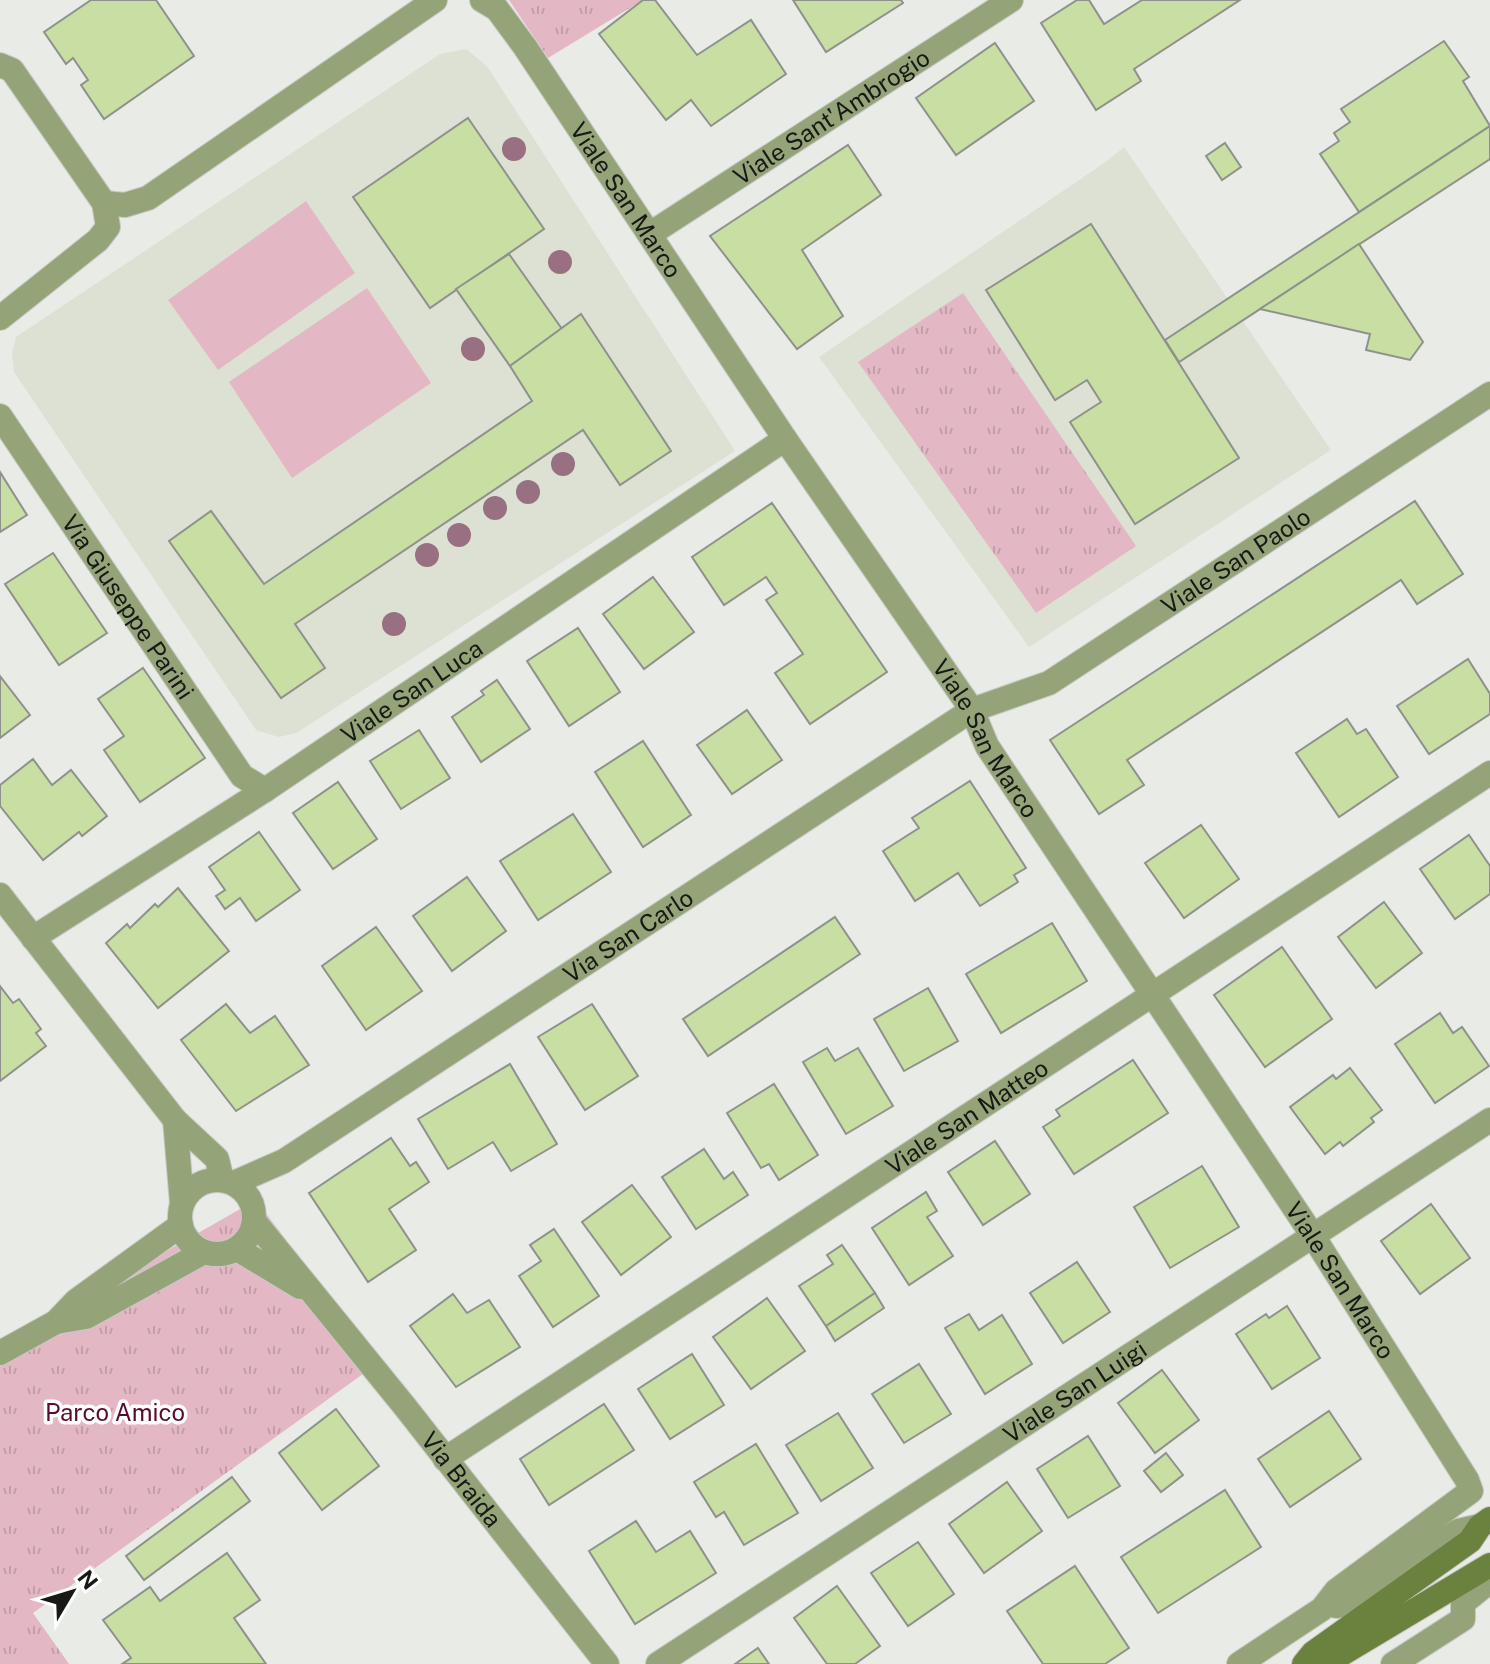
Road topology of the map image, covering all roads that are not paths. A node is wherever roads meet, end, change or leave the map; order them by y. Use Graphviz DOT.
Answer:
graph roads {
  1 [pos="435,0"];
  2 [pos="482,0"];
  3 [pos="1011,0"];
  4 [pos="0,65"];
  5 [pos="104,203"];
  6 [pos="650,234"];
  7 [pos="0,318"];
  8 [pos="1490,394"];
  9 [pos="0,416"];
  10 [pos="785,439"];
  11 [pos="972,710"];
  12 [pos="1490,773"];
  13 [pos="265,790"];
  14 [pos="0,895"];
  15 [pos="33,938"];
  16 [pos="1152,994"];
  17 [pos="175,1120"];
  18 [pos="1490,1120"];
  19 [pos="284,1161"];
  20 [pos="228,1181"];
  21 [pos="181,1215"];
  22 [pos="254,1216"];
  23 [pos="1313,1236"];
  24 [pos="237,1249"];
  25 [pos="204,1252"];
  26 [pos="315,1295"];
  27 [pos="56,1322"];
  28 [pos="0,1353"];
  29 [pos="445,1459"];
  30 [pos="1485,1522"];
  31 [pos="1490,1565"];
  32 [pos="1490,1581"];
  33 [pos="1322,1609"];
  34 [pos="607,1664"];
  35 [pos="658,1664"];
  36 [pos="1239,1664"];
  37 [pos="1304,1664"];
  38 [pos="1325,1664"];
  39 [pos="1393,1664"];
  1 -- 5 [label="street"];
  2 -- 6 [label="street, Viale San Marco"];
  3 -- 6 [label="street, Viale Sant'Ambrogio"];
  4 -- 5 [label="street"];
  5 -- 7 [label="street"];
  6 -- 10 [label="street, Viale San Marco"];
  8 -- 11 [label="street, Viale San Paolo"];
  9 -- 13 [label="street, Via Giuseppe Parini"];
  10 -- 11 [label="street, Viale San Marco"];
  10 -- 13 [label="street, Viale San Luca"];
  11 -- 16 [label="street, Viale San Marco"];
  11 -- 19 [label="street, Via San Carlo"];
  12 -- 16 [label="street, Viale San Matteo"];
  13 -- 15 [label="street, Viale San Luca"];
  14 -- 15 [label="street"];
  15 -- 17 [label="street"];
  16 -- 23 [label="street, Viale San Marco"];
  16 -- 29 [label="street, Viale San Matteo"];
  17 -- 20 [label="street"];
  17 -- 21 [label="street"];
  18 -- 23 [label="street, Viale San Luigi"];
  19 -- 20 [label="street, Via San Carlo"];
  19 -- 22 [label="street, Via San Carlo"];
  20 -- 21 [label="street"];
  20 -- 22 [label="street"];
  21 -- 25 [label="street"];
  21 -- 27 [label="street"];
  22 -- 24 [label="street"];
  22 -- 26 [label="street, Via Braida"];
  23 -- 33 [label="street, Viale San Marco"];
  23 -- 35 [label="street, Viale San Luigi"];
  24 -- 25 [label="street"];
  24 -- 26 [label="street, Via Braida"];
  25 -- 27 [label="street"];
  26 -- 29 [label="street, Via Braida"];
  27 -- 28 [label="street"];
  29 -- 34 [label="street, Via Braida"];
  30 -- 33 [label="street"];
  30 -- 37 [label="main road"];
  31 -- 38 [label="main road"];
  32 -- 39 [label="street"];
  33 -- 36 [label="street"];
}
